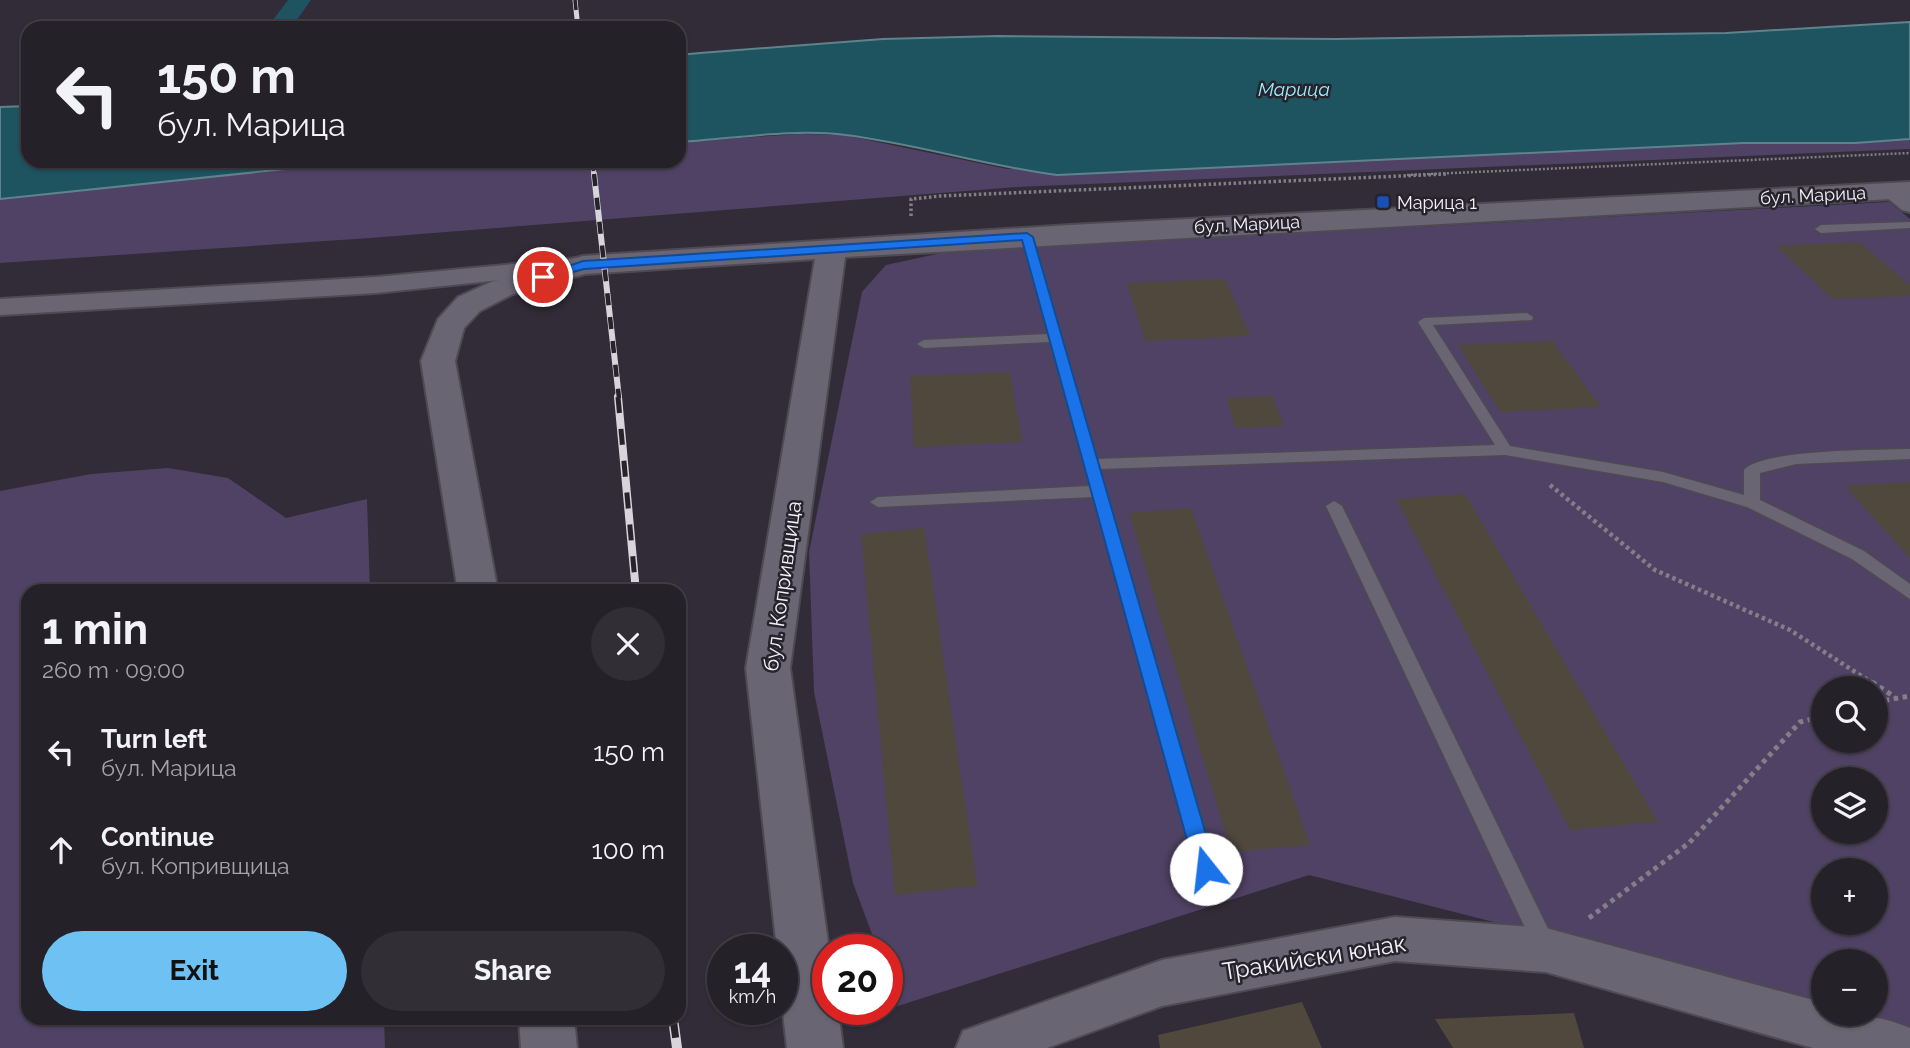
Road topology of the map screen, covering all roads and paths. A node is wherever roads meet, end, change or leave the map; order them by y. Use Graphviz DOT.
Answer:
graph roads {
  1 [pos="1910,153"];
  2 [pos="1904,195"];
  3 [pos="1910,225"];
  4 [pos="1821,229"];
  5 [pos="1027,237"];
  6 [pos="914,244"];
  7 [pos="831,250"];
  8 [pos="583,265"];
  9 [pos="0,307"];
  10 [pos="1527,317"];
  11 [pos="1055,338"];
  12 [pos="924,344"];
  13 [pos="1505,450"];
  14 [pos="1910,454"];
  15 [pos="1090,464"];
  16 [pos="1098,491"];
  17 [pos="878,502"];
  18 [pos="1752,503"];
  19 [pos="1334,506"];
  20 [pos="477,584"];
  21 [pos="1910,593"];
  22 [pos="1910,696"];
  23 [pos="1895,697"];
  24 [pos="1888,699"];
  25 [pos="1811,719"];
  26 [pos="1206,869"];
  27 [pos="1546,950"];
  28 [pos="547,1025"];
  29 [pos="549,1048"];
  30 [pos="815,1048"];
  31 [pos="979,1048"];
  32 [pos="1899,1048"];
  1 -- 6 [label="path"];
  2 -- 5 [label="main road, бул. Марица"];
  3 -- 4 [label="lane"];
  5 -- 6 [label="main road, бул. Марица"];
  5 -- 11 [label="lane"];
  6 -- 7 [label="main road, бул. Марица"];
  7 -- 8 [label="main road, бул. Марица"];
  7 -- 30 [label="main road, бул. Копривщица"];
  8 -- 9 [label="street"];
  8 -- 20 [label="main road"];
  10 -- 13 [label="lane"];
  11 -- 12 [label="lane"];
  11 -- 15 [label="lane"];
  13 -- 15 [label="lane"];
  13 -- 18 [label="lane"];
  13 -- 23 [label="path"];
  14 -- 18 [label="lane"];
  15 -- 16 [label="lane"];
  16 -- 17 [label="lane"];
  16 -- 26 [label="lane"];
  18 -- 21 [label="lane"];
  19 -- 27 [label="lane"];
  22 -- 23 [label="path"];
  23 -- 24 [label="path"];
  25 -- 27 [label="path"];
  27 -- 31 [label="street, Тракийски юнак"];
  27 -- 32 [label="street, Тракийски юнак"];
  28 -- 29 [label="main road"];
}
